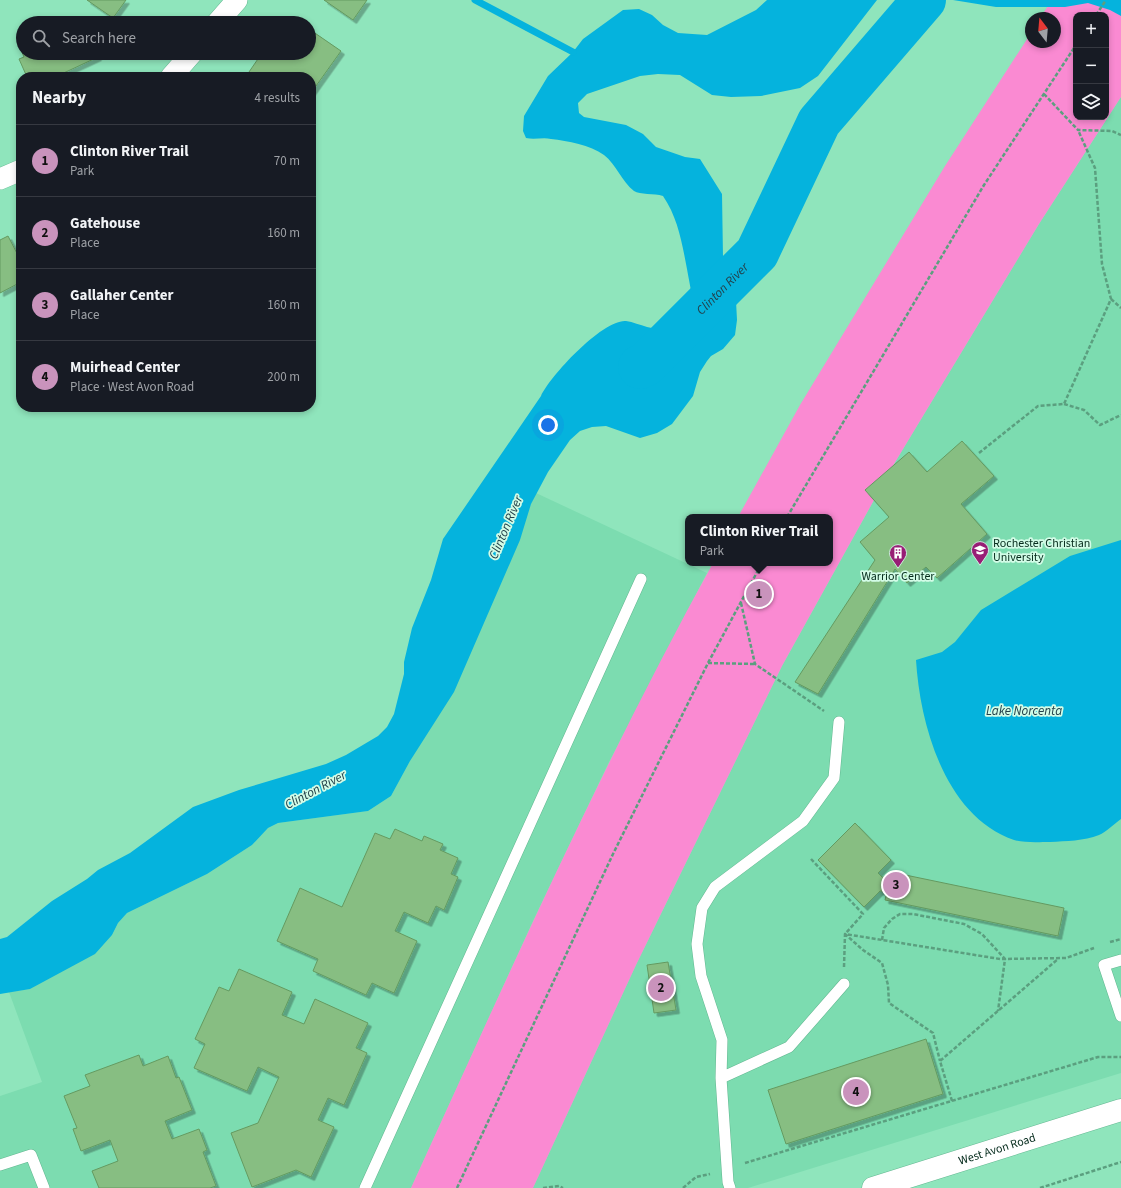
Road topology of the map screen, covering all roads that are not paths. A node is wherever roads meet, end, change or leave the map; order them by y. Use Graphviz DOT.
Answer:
graph roads {
  1 [pos="237,0"];
  2 [pos="223,16"];
  3 [pos="186,60"];
  4 [pos="175,72"];
  5 [pos="16,172"];
  6 [pos="0,179"];
  7 [pos="641,579"];
  8 [pos="840,722"];
  9 [pos="1121,960"];
  10 [pos="844,984"];
  11 [pos="1121,1016"];
  12 [pos="721,1078"];
  13 [pos="1121,1110"];
  14 [pos="0,1165"];
  15 [pos="44,1188"];
  16 [pos="365,1188"];
  17 [pos="730,1188"];
  18 [pos="873,1188"];
  1 -- 2 [label="street"];
  3 -- 4 [label="street"];
  5 -- 6 [label="street"];
  7 -- 16 [label="lane"];
  8 -- 12 [label="lane"];
  9 -- 11 [label="lane"];
  10 -- 12 [label="lane"];
  12 -- 17 [label="lane"];
  13 -- 18 [label="main road, West Avon Road"];
  14 -- 15 [label="lane"];
}
